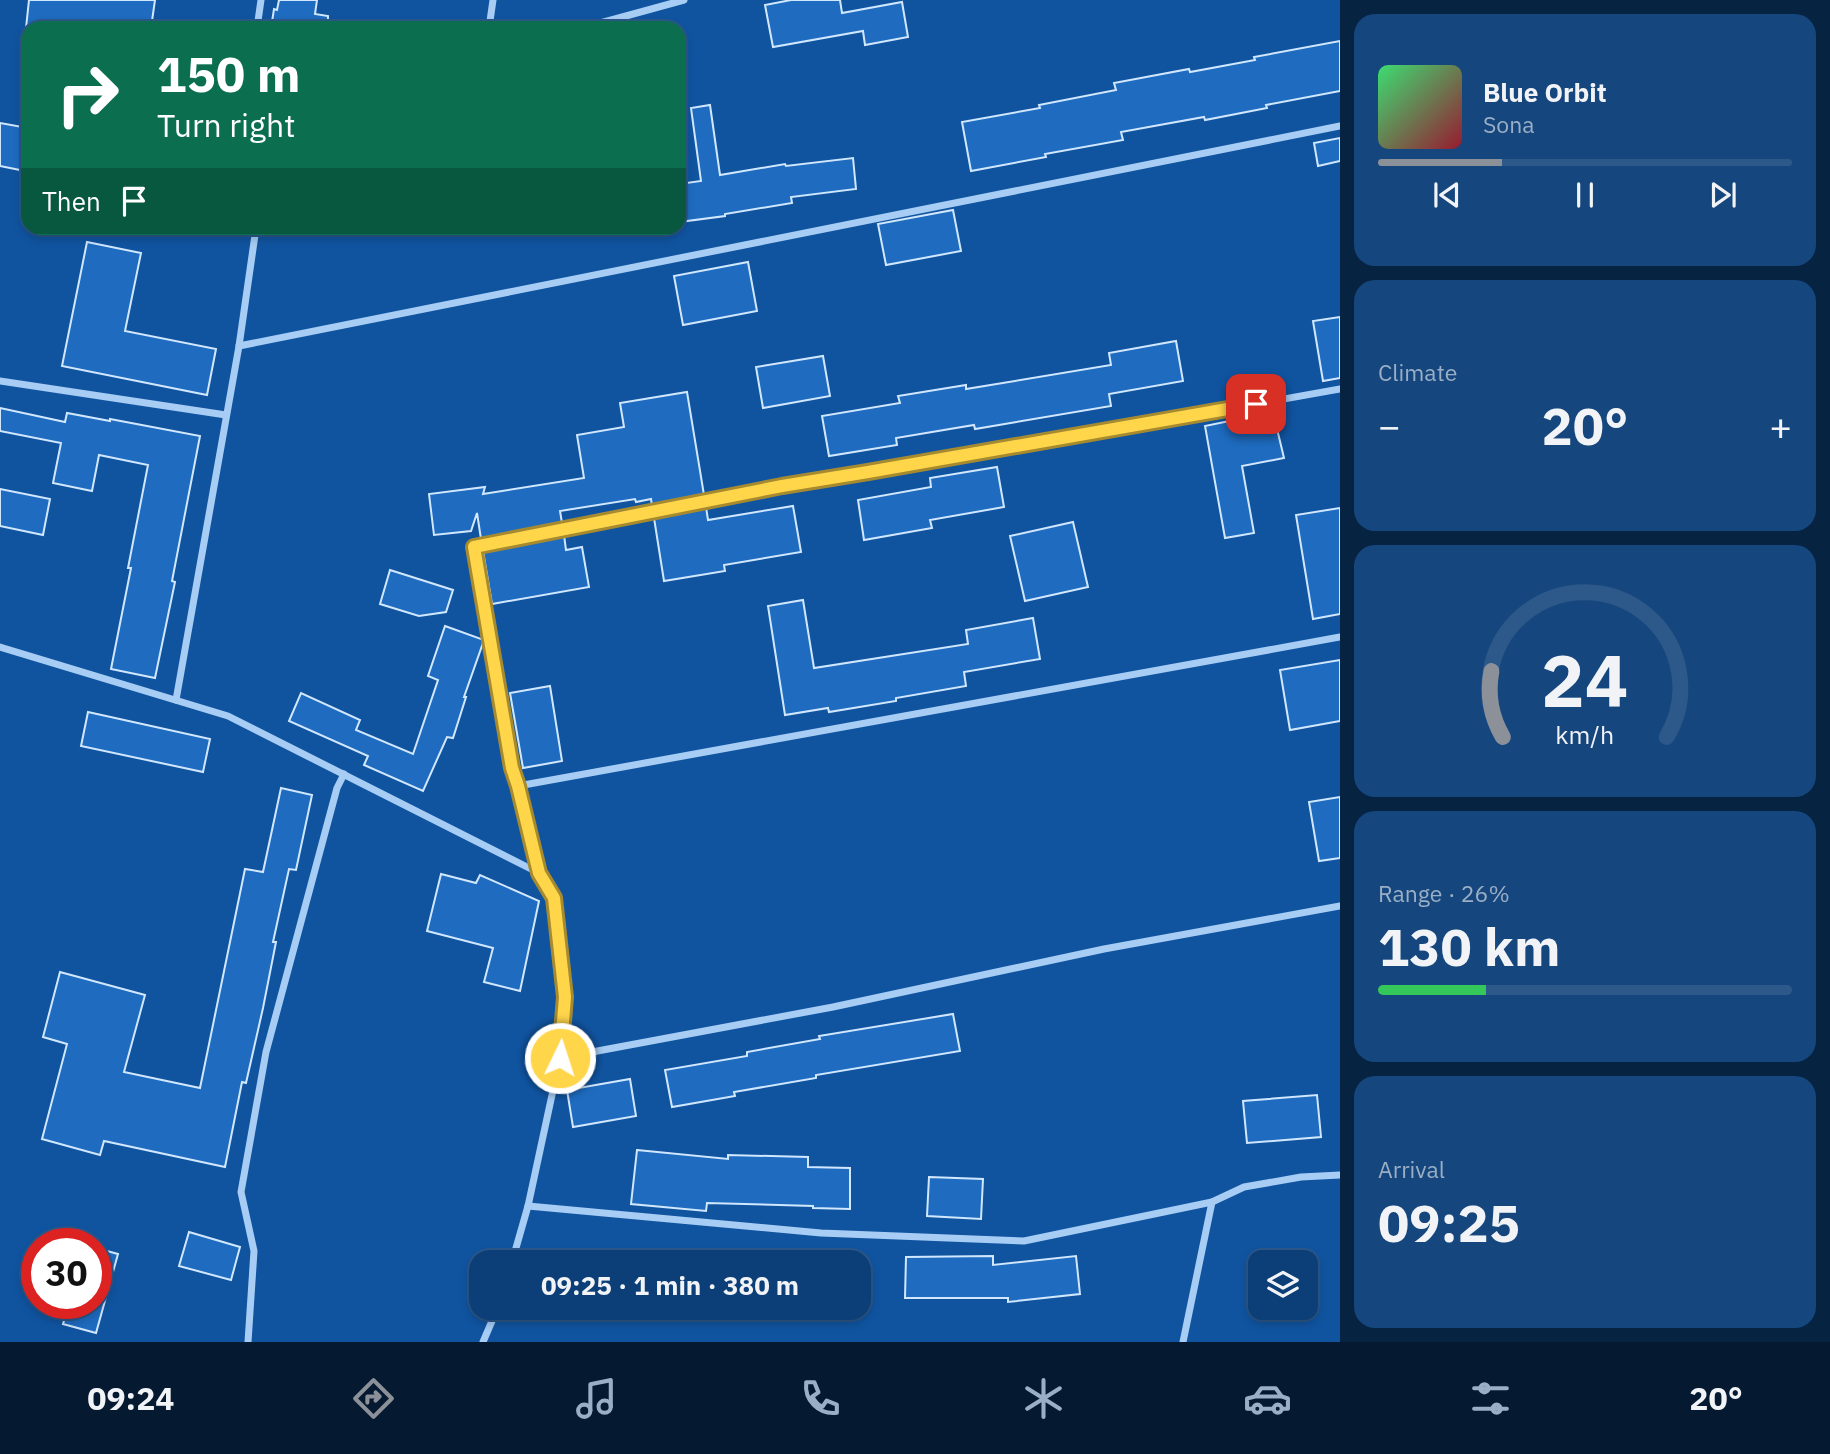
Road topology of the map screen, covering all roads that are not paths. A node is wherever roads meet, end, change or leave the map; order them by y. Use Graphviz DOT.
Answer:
graph roads {
  1 [pos="261,0"];
  2 [pos="493,0"];
  3 [pos="684,0"];
  4 [pos="258,21"];
  5 [pos="490,21"];
  6 [pos="608,21"];
  7 [pos="1340,126"];
  8 [pos="255,235"];
  9 [pos="239,346"];
  10 [pos="0,382"];
  11 [pos="1340,389"];
  12 [pos="226,415"];
  13 [pos="1340,637"];
  14 [pos="0,647"];
  15 [pos="176,700"];
  16 [pos="344,774"];
  17 [pos="518,786"];
  18 [pos="539,873"];
  19 [pos="1340,906"];
  20 [pos="560,1058"];
  21 [pos="1340,1175"];
  22 [pos="1212,1202"];
  23 [pos="528,1206"];
  24 [pos="515,1250"];
  25 [pos="492,1320"];
  26 [pos="248,1342"];
  27 [pos="483,1342"];
  28 [pos="1183,1342"];
  1 -- 4 [label="street"];
  2 -- 5 [label="street"];
  3 -- 6 [label="street"];
  7 -- 9 [label="street"];
  8 -- 9 [label="street"];
  9 -- 12 [label="street"];
  10 -- 12 [label="street"];
  11 -- 17 [label="street"];
  12 -- 15 [label="street"];
  13 -- 17 [label="street"];
  14 -- 15 [label="street"];
  15 -- 16 [label="street"];
  16 -- 18 [label="street"];
  16 -- 26 [label="street"];
  17 -- 18 [label="street"];
  18 -- 20 [label="street"];
  19 -- 20 [label="street"];
  20 -- 23 [label="street"];
  21 -- 22 [label="street"];
  22 -- 23 [label="street"];
  22 -- 28 [label="street"];
  23 -- 24 [label="street"];
  25 -- 27 [label="street"];
}
